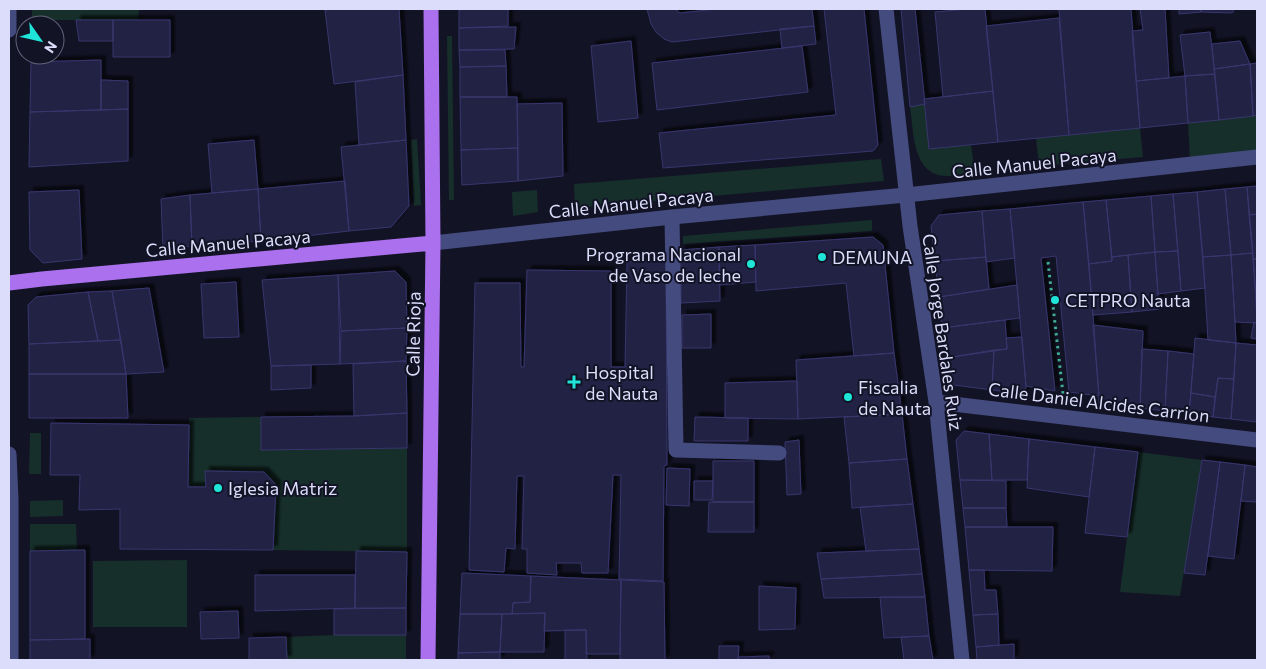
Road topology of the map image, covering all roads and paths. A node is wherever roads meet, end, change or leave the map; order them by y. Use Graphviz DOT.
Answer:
graph roads {
  1 [pos="9,9"];
  2 [pos="432,9"];
  3 [pos="886,9"];
  4 [pos="9,30"];
  5 [pos="1257,157"];
  6 [pos="906,195"];
  7 [pos="672,217"];
  8 [pos="433,243"];
  9 [pos="1048,262"];
  10 [pos="9,283"];
  11 [pos="936,402"];
  12 [pos="1065,417"];
  13 [pos="1257,440"];
  14 [pos="780,453"];
  15 [pos="9,454"];
  16 [pos="10,500"];
  17 [pos="11,660"];
  18 [pos="428,660"];
  19 [pos="962,660"];
  1 -- 4 [label="street"];
  2 -- 8 [label="main road, Calle Rioja"];
  3 -- 6 [label="street, Calle Jorge Bardales Ruiz"];
  5 -- 6 [label="street, Calle Manuel Pacaya"];
  6 -- 7 [label="street, Calle Manuel Pacaya"];
  6 -- 11 [label="street, Calle Jorge Bardales Ruiz"];
  7 -- 8 [label="street, Calle Manuel Pacaya"];
  7 -- 14 [label="street"];
  8 -- 10 [label="main road, Calle Manuel Pacaya"];
  8 -- 18 [label="main road, Calle Rioja"];
  9 -- 12 [label="path"];
  11 -- 12 [label="street, Calle Daniel Alcides Carrion"];
  11 -- 19 [label="street, Calle Jorge Bardales Ruiz"];
  12 -- 13 [label="street, Calle Daniel Alcides Carrion"];
  15 -- 16 [label="street"];
  16 -- 17 [label="street"];
}
